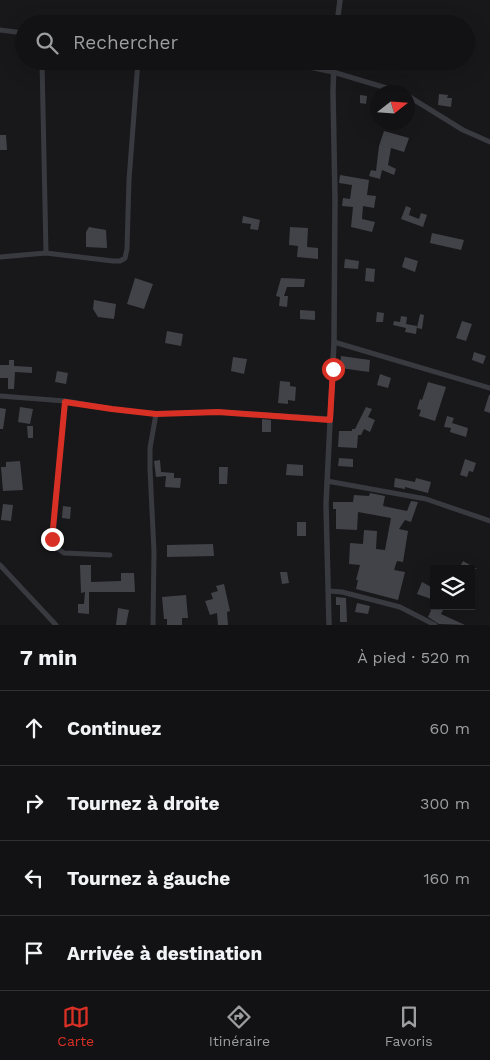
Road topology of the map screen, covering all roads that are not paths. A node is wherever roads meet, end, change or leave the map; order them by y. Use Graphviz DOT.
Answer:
graph roads {
  1 [pos="340,0"];
  2 [pos="338,15"];
  3 [pos="0,30"];
  4 [pos="15,31"];
  5 [pos="42,70"];
  6 [pos="137,70"];
  7 [pos="324,70"];
  8 [pos="334,72"];
  9 [pos="377,85"];
  10 [pos="415,100"];
  11 [pos="490,142"];
  12 [pos="46,253"];
  13 [pos="0,257"];
  14 [pos="334,342"];
  15 [pos="490,388"];
  16 [pos="0,396"];
  17 [pos="65,402"];
  18 [pos="156,414"];
  19 [pos="330,420"];
  20 [pos="327,481"];
  21 [pos="490,521"];
  22 [pos="110,555"];
  23 [pos="0,565"];
  24 [pos="329,591"];
  25 [pos="56,625"];
  26 [pos="153,625"];
  27 [pos="328,625"];
  28 [pos="435,625"];
  1 -- 2 [label="street"];
  3 -- 4 [label="street"];
  5 -- 12 [label="street"];
  6 -- 12 [label="street"];
  7 -- 8 [label="street"];
  8 -- 9 [label="street"];
  8 -- 14 [label="street"];
  10 -- 11 [label="street"];
  12 -- 13 [label="street"];
  14 -- 15 [label="street"];
  14 -- 19 [label="street"];
  16 -- 17 [label="street"];
  17 -- 18 [label="street"];
  17 -- 22 [label="street"];
  18 -- 19 [label="street"];
  18 -- 26 [label="street"];
  19 -- 20 [label="street"];
  20 -- 21 [label="street"];
  20 -- 24 [label="street"];
  23 -- 25 [label="street"];
  24 -- 27 [label="street"];
  24 -- 28 [label="street"];
}
